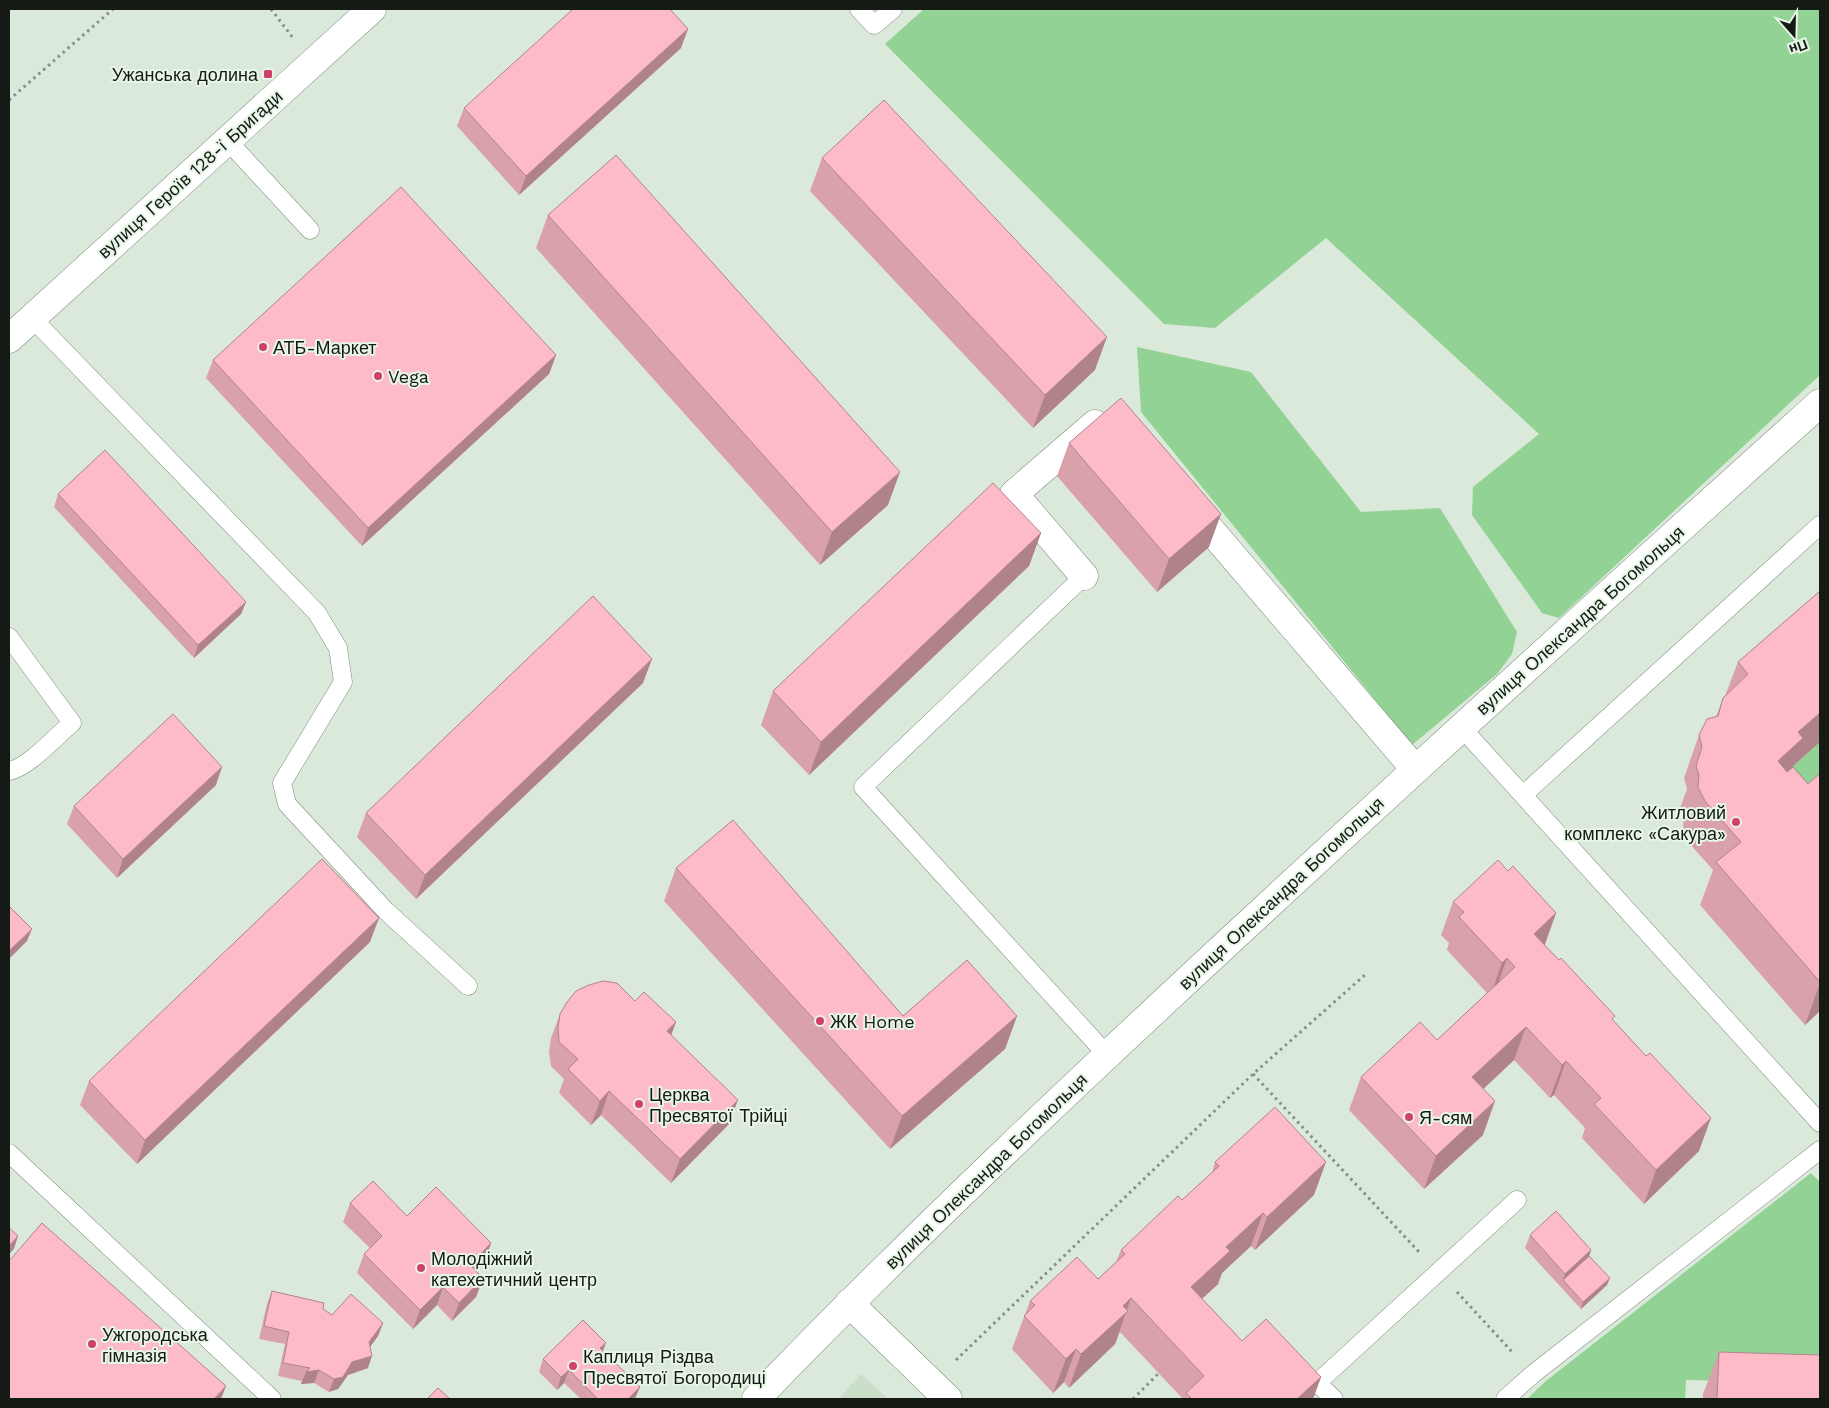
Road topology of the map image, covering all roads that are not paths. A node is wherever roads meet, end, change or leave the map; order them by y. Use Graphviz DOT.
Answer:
graph roads {
  1 [pos="372,9"];
  2 [pos="860,9"];
  3 [pos="893,9"];
  4 [pos="227,140"];
  5 [pos="310,230"];
  6 [pos="32,318"];
  7 [pos="9,339"];
  8 [pos="1820,403"];
  9 [pos="1123,427"];
  10 [pos="1175,487"];
  11 [pos="1820,525"];
  12 [pos="1084,576"];
  13 [pos="11,648"];
  14 [pos="1461,727"];
  15 [pos="1415,769"];
  16 [pos="9,771"];
  17 [pos="1523,795"];
  18 [pos="468,986"];
  19 [pos="1107,1054"];
  20 [pos="1820,1123"];
  21 [pos="1820,1150"];
  22 [pos="9,1153"];
  23 [pos="1517,1200"];
  24 [pos="849,1303"];
  25 [pos="272,1399"];
  26 [pos="756,1399"];
  27 [pos="948,1399"];
  28 [pos="1334,1399"];
  29 [pos="1505,1399"];
  1 -- 4 [label="street, вулиця Героїв 128-ї Бригади"];
  2 -- 3 [label="lane"];
  4 -- 5 [label="lane"];
  4 -- 6 [label="street, вулиця Героїв 128-ї Бригади"];
  6 -- 7 [label="street, вулиця Героїв 128-ї Бригади"];
  6 -- 18 [label="lane"];
  8 -- 14 [label="street, вулиця Олександра Богомольця"];
  9 -- 12 [label="street"];
  10 -- 15 [label="street"];
  11 -- 17 [label="lane"];
  12 -- 19 [label="lane"];
  13 -- 16 [label="lane"];
  14 -- 15 [label="street, вулиця Олександра Богомольця"];
  14 -- 17 [label="lane"];
  15 -- 19 [label="street, вулиця Олександра Богомольця"];
  17 -- 20 [label="lane"];
  19 -- 24 [label="street, вулиця Олександра Богомольця"];
  21 -- 29 [label="lane"];
  22 -- 25 [label="lane"];
  23 -- 28 [label="lane"];
  24 -- 26 [label="street, вулиця Олександра Богомольця"];
  24 -- 27 [label="street"];
}
